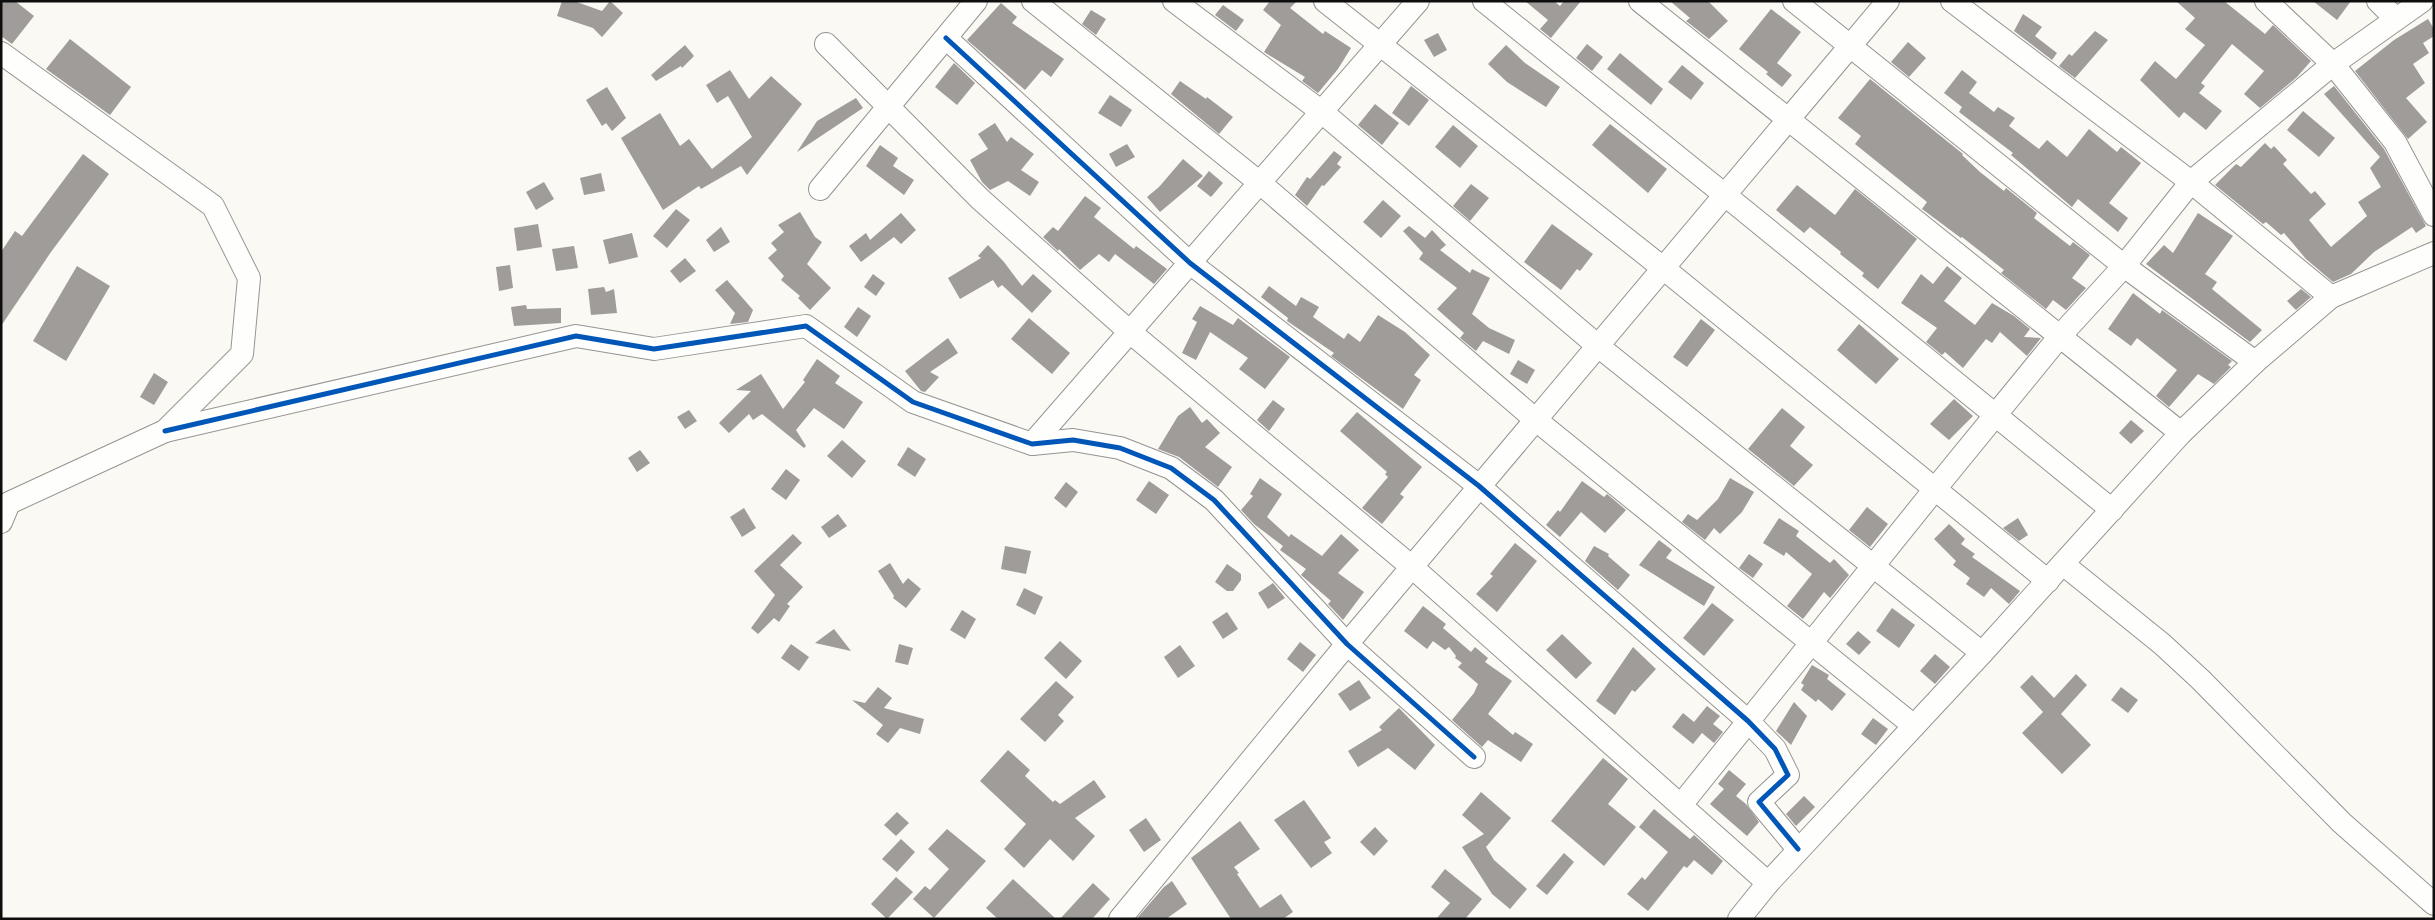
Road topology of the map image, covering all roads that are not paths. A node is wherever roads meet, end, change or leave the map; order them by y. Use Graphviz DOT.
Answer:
graph roads {
  1 [pos="976,1"];
  2 [pos="1033,1"];
  3 [pos="1174,1"];
  4 [pos="1325,1"];
  5 [pos="1418,1"];
  6 [pos="1484,1"];
  7 [pos="1640,1"];
  8 [pos="1794,1"];
  9 [pos="1888,1"];
  10 [pos="1952,1"];
  11 [pos="2266,1"];
  12 [pos="2378,1"];
  13 [pos="2422,1"];
  14 [pos="2396,19"];
  15 [pos="946,38"];
  16 [pos="826,44"];
  17 [pos="1381,44"];
  18 [pos="1851,45"];
  19 [pos="1,52"];
  20 [pos="2333,64"];
  21 [pos="888,106"];
  22 [pos="1322,112"];
  23 [pos="1787,121"];
  24 [pos="2191,182"];
  25 [pos="1260,183"];
  26 [pos="820,189"];
  27 [pos="1725,194"];
  28 [pos="2434,215"];
  29 [pos="2434,253"];
  30 [pos="1190,264"];
  31 [pos="2124,266"];
  32 [pos="1663,268"];
  33 [pos="2331,297"];
  34 [pos="1130,332"];
  35 [pos="2060,336"];
  36 [pos="1598,346"];
  37 [pos="2255,362"];
  38 [pos="1996,415"];
  39 [pos="1536,420"];
  40 [pos="165,431"];
  41 [pos="2181,433"];
  42 [pos="1032,444"];
  43 [pos="1479,486"];
  44 [pos="1935,489"];
  45 [pos="2112,510"];
  46 [pos="1,522"];
  47 [pos="2064,564"];
  48 [pos="1872,566"];
  49 [pos="1412,567"];
  50 [pos="2048,581"];
  51 [pos="1811,642"];
  52 [pos="1347,644"];
  53 [pos="1982,653"];
  54 [pos="1748,720"];
  55 [pos="1914,726"];
  56 [pos="1474,757"];
  57 [pos="1681,805"];
  58 [pos="1798,849"];
  59 [pos="1768,883"];
  60 [pos="2434,904"];
  61 [pos="1120,919"];
  62 [pos="1739,919"];
  1 -- 15 [label="street"];
  2 -- 25 [label="street"];
  3 -- 22 [label="street"];
  4 -- 17 [label="street"];
  5 -- 17 [label="street"];
  6 -- 27 [label="street"];
  7 -- 23 [label="street"];
  8 -- 18 [label="street"];
  9 -- 18 [label="street"];
  10 -- 24 [label="street"];
  11 -- 20 [label="street"];
  12 -- 14 [label="street"];
  13 -- 14 [label="street"];
  14 -- 20 [label="street"];
  15 -- 21 [label="street"];
  15 -- 30 [label="street"];
  16 -- 21 [label="street"];
  17 -- 22 [label="street"];
  17 -- 32 [label="street"];
  18 -- 23 [label="street"];
  18 -- 31 [label="street"];
  19 -- 40 [label="street"];
  20 -- 24 [label="street"];
  20 -- 28 [label="street"];
  21 -- 26 [label="street"];
  21 -- 34 [label="street"];
  22 -- 25 [label="street"];
  22 -- 36 [label="street"];
  23 -- 27 [label="street"];
  23 -- 35 [label="street"];
  24 -- 31 [label="street"];
  24 -- 33 [label="street"];
  25 -- 30 [label="street"];
  25 -- 39 [label="street"];
  27 -- 32 [label="street"];
  27 -- 38 [label="street"];
  29 -- 33 [label="street"];
  30 -- 34 [label="street"];
  30 -- 43 [label="street"];
  31 -- 35 [label="street"];
  31 -- 37 [label="street"];
  32 -- 36 [label="street"];
  32 -- 44 [label="street"];
  33 -- 37 [label="street"];
  34 -- 42 [label="street"];
  34 -- 49 [label="street"];
  35 -- 38 [label="street"];
  35 -- 41 [label="street"];
  36 -- 39 [label="street"];
  36 -- 48 [label="street"];
  37 -- 41 [label="street"];
  38 -- 44 [label="street"];
  38 -- 45 [label="street"];
  39 -- 43 [label="street"];
  39 -- 51 [label="street"];
  40 -- 42 [label="street"];
  40 -- 46 [label="street"];
  41 -- 45 [label="street"];
  42 -- 52 [label="street"];
  43 -- 49 [label="street"];
  43 -- 54 [label="street"];
  44 -- 48 [label="street"];
  44 -- 50 [label="street"];
  45 -- 47 [label="street"];
  47 -- 50 [label="street"];
  47 -- 60 [label="street"];
  48 -- 51 [label="street"];
  48 -- 53 [label="street"];
  49 -- 52 [label="street"];
  49 -- 57 [label="street"];
  50 -- 53 [label="street"];
  51 -- 54 [label="street"];
  51 -- 55 [label="street"];
  52 -- 56 [label="street"];
  52 -- 61 [label="street"];
  53 -- 55 [label="street"];
  54 -- 57 [label="street"];
  54 -- 58 [label="street"];
  55 -- 58 [label="street"];
  57 -- 59 [label="street"];
  58 -- 59 [label="street"];
  59 -- 62 [label="street"];
}
